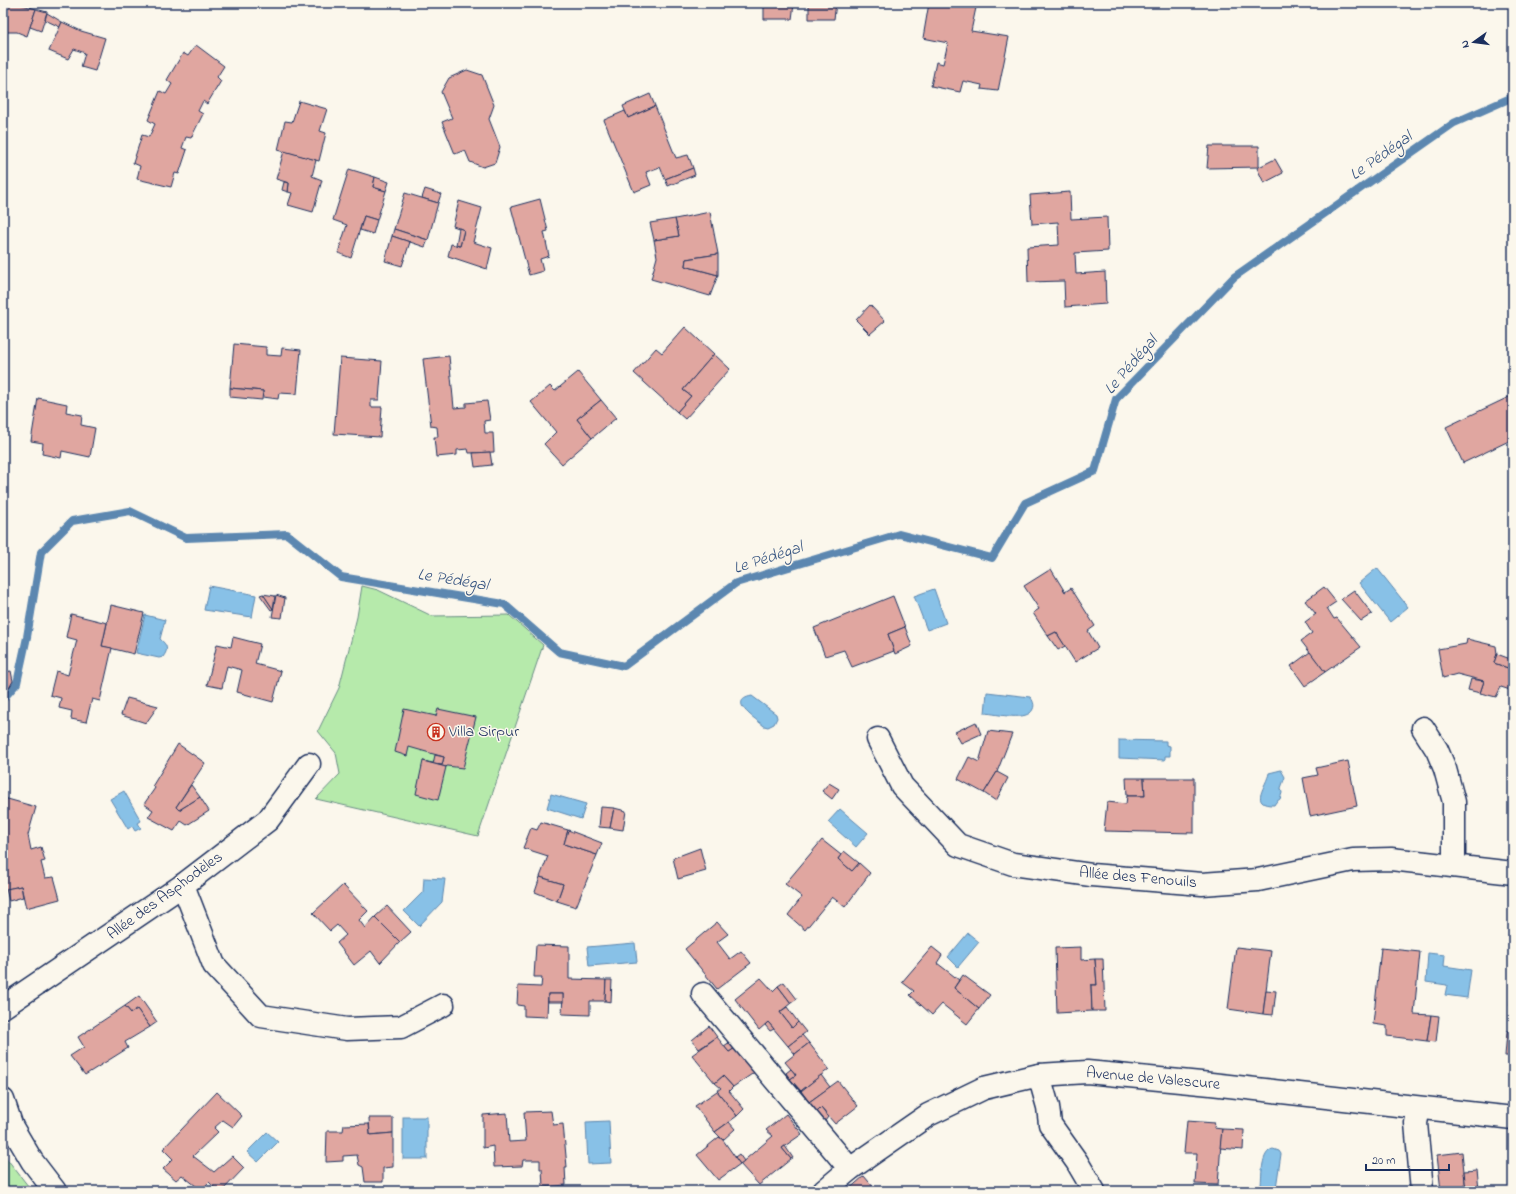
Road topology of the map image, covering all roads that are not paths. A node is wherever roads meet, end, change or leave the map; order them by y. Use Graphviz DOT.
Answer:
graph roads {
  1 [pos="1424,728"];
  2 [pos="878,739"];
  3 [pos="309,764"];
  4 [pos="1454,866"];
  5 [pos="1513,873"];
  6 [pos="183,885"];
  7 [pos="703,994"];
  8 [pos="443,1005"];
  9 [pos="3,1008"];
  10 [pos="1039,1075"];
  11 [pos="3,1100"];
  12 [pos="1419,1108"];
  13 [pos="1513,1118"];
  14 [pos="850,1169"];
  15 [pos="55,1191"];
  16 [pos="824,1191"];
  17 [pos="1094,1191"];
  18 [pos="1422,1191"];
  1 -- 4 [label="street"];
  2 -- 4 [label="street, Allée des Fenouils"];
  3 -- 6 [label="street, Allée des Asphodèles"];
  4 -- 5 [label="street, Allée des Fenouils"];
  6 -- 8 [label="street"];
  6 -- 9 [label="street, Allée des Asphodèles"];
  7 -- 14 [label="street"];
  10 -- 12 [label="street, Avenue de Valescure"];
  10 -- 14 [label="street, Avenue de Valescure"];
  10 -- 17 [label="street"];
  11 -- 15 [label="street"];
  12 -- 13 [label="street, Avenue de Valescure"];
  12 -- 18 [label="street"];
  14 -- 16 [label="street, Avenue de Valescure"];
}
